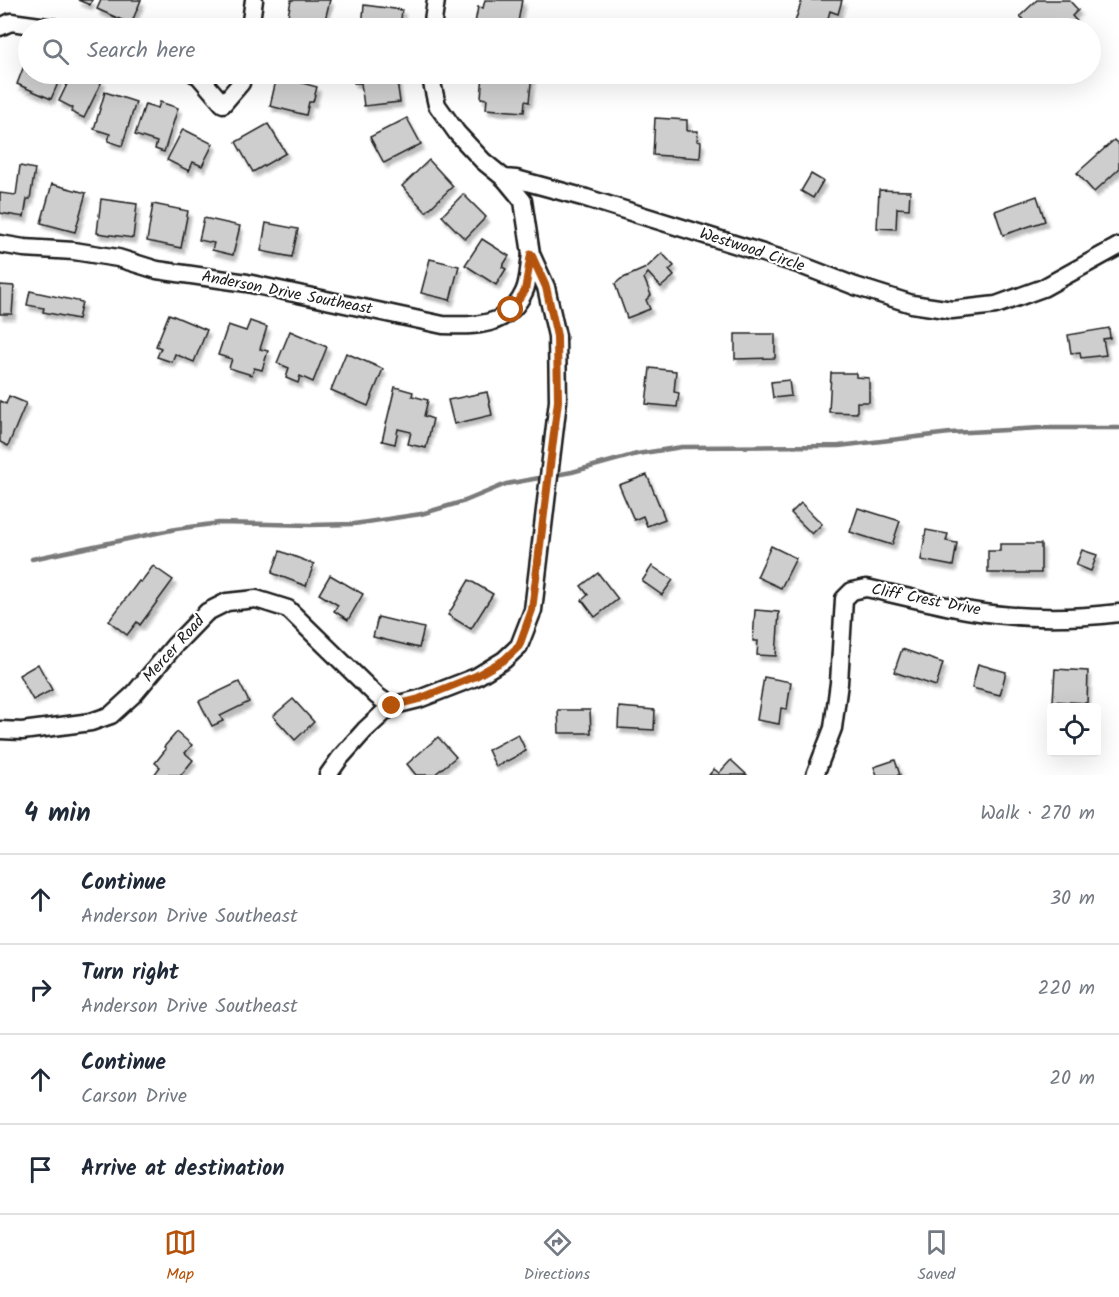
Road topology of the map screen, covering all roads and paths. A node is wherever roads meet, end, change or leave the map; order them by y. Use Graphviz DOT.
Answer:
graph roads {
  1 [pos="254,0"];
  2 [pos="436,0"];
  3 [pos="251,18"];
  4 [pos="433,18"];
  5 [pos="18,23"];
  6 [pos="0,27"];
  7 [pos="206,84"];
  8 [pos="240,84"];
  9 [pos="432,84"];
  10 [pos="504,178"];
  11 [pos="0,244"];
  12 [pos="1119,246"];
  13 [pos="531,254"];
  14 [pos="1119,613"];
  15 [pos="392,706"];
  16 [pos="0,730"];
  17 [pos="328,775"];
  18 [pos="815,775"];
  1 -- 3 [label="street"];
  2 -- 4 [label="street"];
  5 -- 6 [label="street"];
  7 -- 8 [label="street"];
  9 -- 10 [label="street, Westwood Circle"];
  10 -- 12 [label="street, Westwood Circle"];
  10 -- 13 [label="street, Anderson Drive Southeast"];
  11 -- 13 [label="street, Anderson Drive Southeast"];
  13 -- 15 [label="street, Anderson Drive Southeast"];
  14 -- 18 [label="street, Cliff Crest Drive"];
  15 -- 16 [label="street, Mercer Road"];
  15 -- 17 [label="street"];
}
